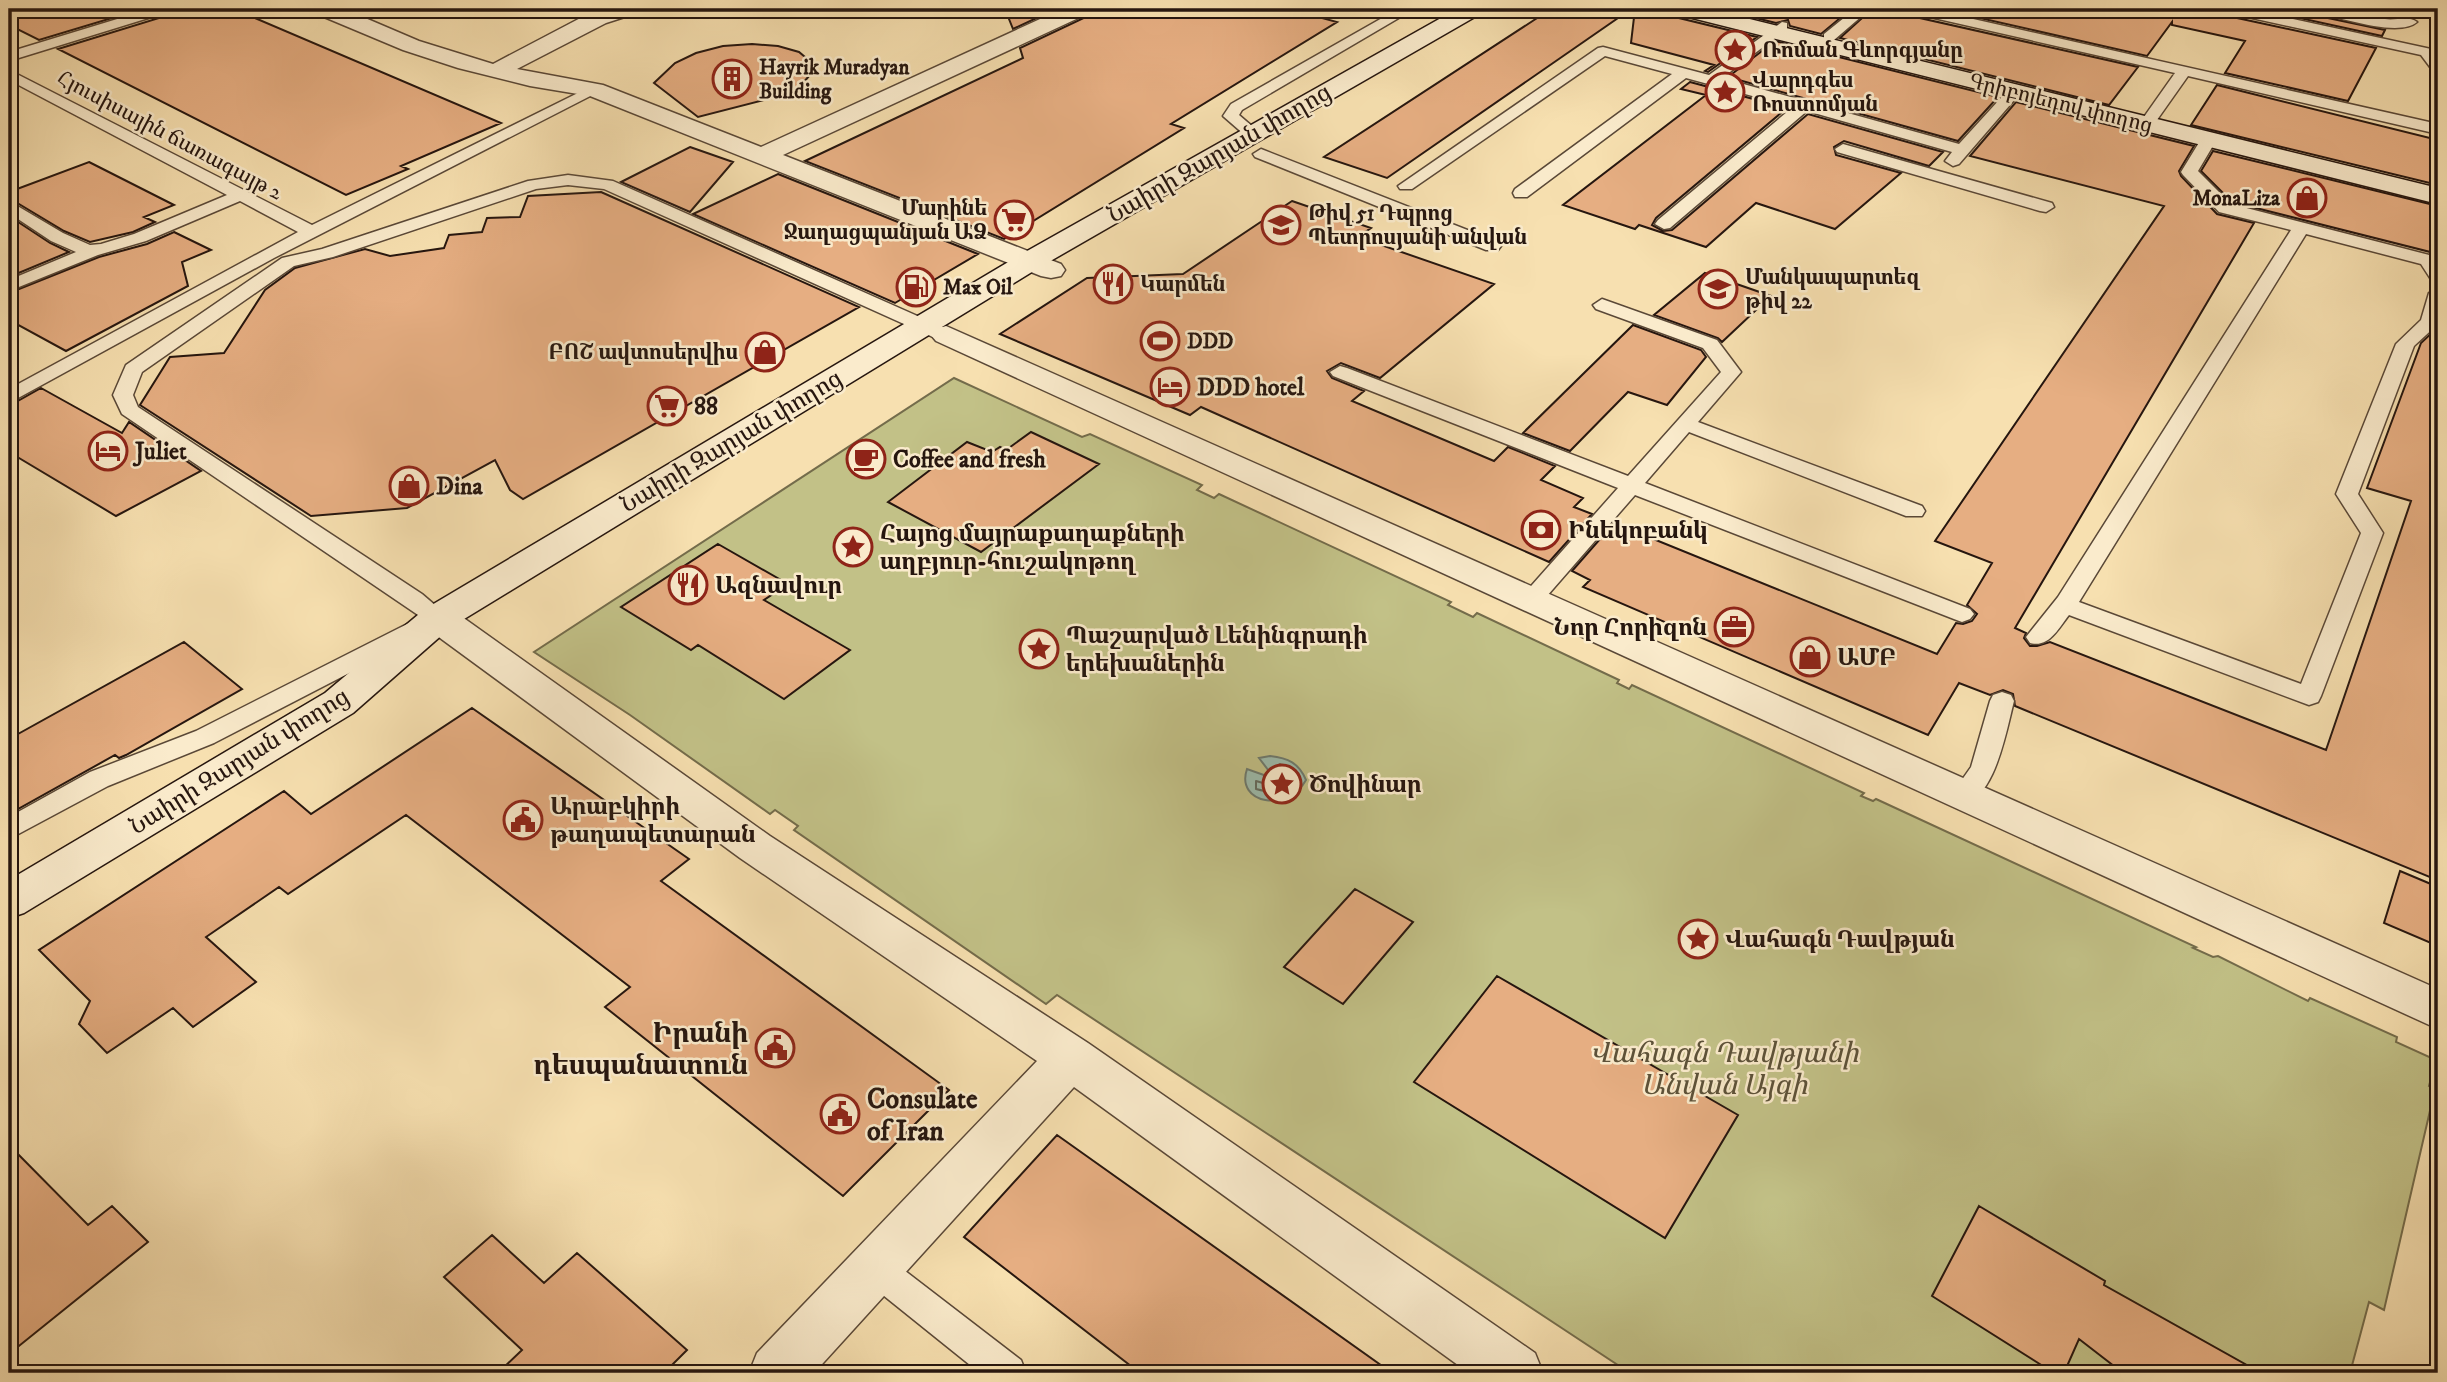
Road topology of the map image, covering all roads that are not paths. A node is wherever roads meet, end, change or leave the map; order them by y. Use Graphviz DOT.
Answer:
graph roads {
  1 [pos="163,9"];
  2 [pos="325,9"];
  3 [pos="626,9"];
  4 [pos="1079,9"];
  5 [pos="1407,9"];
  6 [pos="1472,9"];
  7 [pos="1498,9"];
  8 [pos="1685,9"];
  9 [pos="1714,9"];
  10 [pos="1863,9"];
  11 [pos="1912,9"];
  12 [pos="2228,9"];
  13 [pos="2320,9"];
  14 [pos="2410,22"];
  15 [pos="1779,29"];
  16 [pos="1829,37"];
  17 [pos="9,57"];
  18 [pos="2438,68"];
  19 [pos="498,70"];
  20 [pos="2184,71"];
  21 [pos="1683,73"];
  22 [pos="9,74"];
  23 [pos="1711,80"];
  24 [pos="595,90"];
  25 [pos="2015,91"];
  26 [pos="1804,105"];
  27 [pos="2149,120"];
  28 [pos="2438,129"];
  29 [pos="2209,139"];
  30 [pos="1256,143"];
  31 [pos="1843,149"];
  32 [pos="1962,150"];
  33 [pos="763,155"];
  34 [pos="1940,176"];
  35 [pos="1406,186"];
  36 [pos="2438,188"];
  37 [pos="1521,193"];
  38 [pos="240,195"];
  39 [pos="2438,196"];
  40 [pos="9,206"];
  41 [pos="2046,206"];
  42 [pos="1664,224"];
  43 [pos="2301,228"];
  44 [pos="312,233"];
  45 [pos="1492,246"];
  46 [pos="92,251"];
  47 [pos="1040,265"];
  48 [pos="2438,277"];
  49 [pos="9,286"];
  50 [pos="2438,293"];
  51 [pos="1602,305"];
  52 [pos="935,330"];
  53 [pos="1340,372"];
  54 [pos="9,397"];
  55 [pos="1686,424"];
  56 [pos="1634,485"];
  57 [pos="1914,511"];
  58 [pos="1532,599"];
  59 [pos="2067,602"];
  60 [pos="1962,614"];
  61 [pos="449,626"];
  62 [pos="2038,637"];
  63 [pos="2002,701"];
  64 [pos="1965,794"];
  65 [pos="9,829"];
  66 [pos="9,901"];
  67 [pos="2438,1010"];
  68 [pos="1071,1058"];
  69 [pos="875,1268"];
  70 [pos="777,1373"];
  71 [pos="1008,1373"];
  72 [pos="1515,1373"];
  1 -- 17 [label="lane"];
  2 -- 19 [label="street"];
  3 -- 19 [label="street"];
  4 -- 33 [label="street"];
  5 -- 30 [label="lane"];
  6 -- 30 [label="street, Նաիրի Զարյան փողոց"];
  7 -- 30 [label="street, Նաիրի Զարյան փողոց"];
  8 -- 15 [label="street, Գրիբոյեդով փողոց"];
  9 -- 15 [label="street, Գրիբոյեդով փողոց"];
  10 -- 16 [label="lane"];
  11 -- 20 [label="lane"];
  12 -- 18 [label="lane"];
  13 -- 14 [label="lane"];
  15 -- 16 [label="street, Գրիբոյեդով փողոց"];
  15 -- 23 [label="lane"];
  15 -- 25 [label="street, Գրիբոյեդով փողոց"];
  16 -- 27 [label="street, Գրիբոյեդով փողոց"];
  19 -- 24 [label="street"];
  20 -- 27 [label="lane"];
  20 -- 28 [label="lane"];
  21 -- 23 [label="lane"];
  21 -- 35 [label="lane"];
  21 -- 37 [label="lane"];
  22 -- 38 [label="lane, Հյուսիսային ճառագայթ 2"];
  23 -- 26 [label="lane"];
  24 -- 33 [label="street"];
  24 -- 44 [label="lane"];
  25 -- 27 [label="street, Գրիբոյեդով փողոց"];
  25 -- 32 [label="lane"];
  26 -- 32 [label="lane"];
  26 -- 42 [label="lane"];
  27 -- 29 [label="street, Գրիբոյեդով փողոց"];
  27 -- 36 [label="street, Գրիբոյեդով փողոց"];
  29 -- 39 [label="street, Գրիբոյեդով փողոց"];
  29 -- 43 [label="lane"];
  30 -- 45 [label="lane"];
  30 -- 47 [label="street, Նաիրի Զարյան փողոց"];
  31 -- 34 [label="lane"];
  32 -- 34 [label="lane"];
  33 -- 47 [label="street"];
  34 -- 41 [label="lane"];
  38 -- 44 [label="lane, Հյուսիսային ճառագայթ 2"];
  38 -- 46 [label="lane"];
  40 -- 46 [label="lane"];
  43 -- 48 [label="lane"];
  43 -- 59 [label="lane"];
  44 -- 54 [label="lane"];
  46 -- 49 [label="lane"];
  47 -- 52 [label="street, Նաիրի Զարյան փողոց"];
  50 -- 59 [label="lane"];
  51 -- 55 [label="lane"];
  52 -- 58 [label="street"];
  52 -- 61 [label="street, Նաիրի Զարյան փողոց"];
  52 -- 61 [label="lane"];
  53 -- 56 [label="lane"];
  55 -- 56 [label="lane"];
  55 -- 57 [label="lane"];
  56 -- 58 [label="lane"];
  56 -- 60 [label="lane"];
  58 -- 64 [label="street"];
  59 -- 62 [label="lane"];
  61 -- 65 [label="lane"];
  61 -- 66 [label="street, Նաիրի Զարյան փողոց"];
  61 -- 68 [label="street"];
  63 -- 64 [label="lane"];
  64 -- 67 [label="street"];
  68 -- 69 [label="street"];
  68 -- 72 [label="street"];
  69 -- 70 [label="street"];
  69 -- 71 [label="lane"];
}
